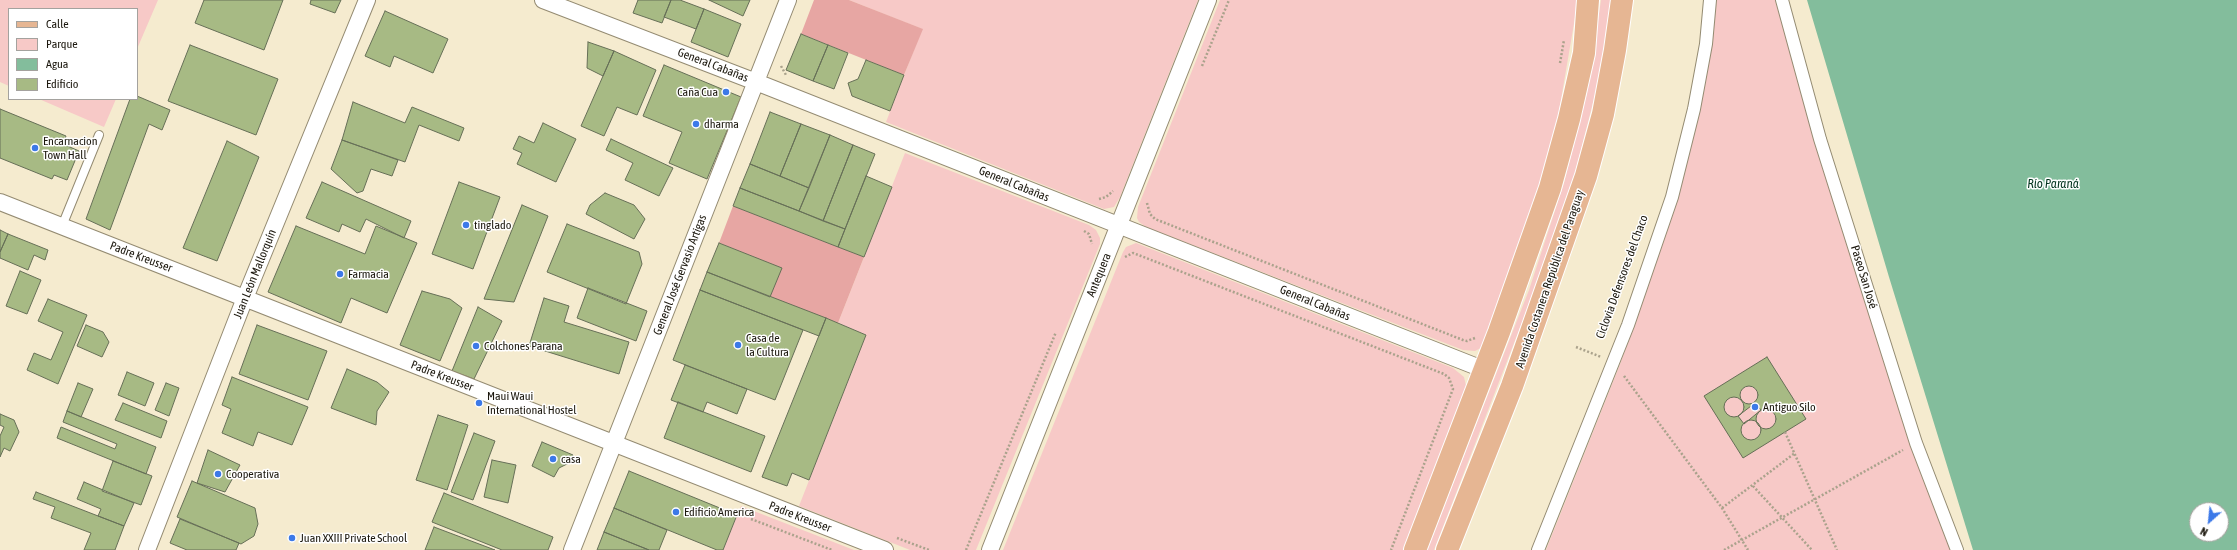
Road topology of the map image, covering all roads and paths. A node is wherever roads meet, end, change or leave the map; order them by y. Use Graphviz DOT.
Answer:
graph roads {
  1 [pos="367,0"];
  2 [pos="543,0"];
  3 [pos="788,0"];
  4 [pos="1208,0"];
  5 [pos="1228,0"];
  6 [pos="1588,0"];
  7 [pos="1622,0"];
  8 [pos="1710,0"];
  9 [pos="1782,0"];
  10 [pos="1565,34"];
  11 [pos="780,64"];
  12 [pos="1560,65"];
  13 [pos="1200,70"];
  14 [pos="791,78"];
  15 [pos="756,82"];
  16 [pos="99,135"];
  17 [pos="1115,188"];
  18 [pos="1148,198"];
  19 [pos="1094,199"];
  20 [pos="0,202"];
  21 [pos="1118,225"];
  22 [pos="62,226"];
  23 [pos="1081,229"];
  24 [pos="1091,248"];
  25 [pos="1141,256"];
  26 [pos="245,298"];
  27 [pos="1058,329"];
  28 [pos="1477,335"];
  29 [pos="1576,347"];
  30 [pos="1605,352"];
  31 [pos="1608,360"];
  32 [pos="1600,365"];
  33 [pos="1485,370"];
  34 [pos="1785,432"];
  35 [pos="1916,443"];
  36 [pos="614,444"];
  37 [pos="1795,454"];
  38 [pos="1753,486"];
  39 [pos="1815,500"];
  40 [pos="1722,508"];
  41 [pos="1781,516"];
  42 [pos="751,519"];
  43 [pos="1743,541"];
  44 [pos="147,550"];
  45 [pos="572,550"];
  46 [pos="832,550"];
  47 [pos="885,550"];
  48 [pos="966,550"];
  49 [pos="990,550"];
  50 [pos="1390,550"];
  51 [pos="1415,550"];
  52 [pos="1447,550"];
  53 [pos="1538,550"];
  54 [pos="1724,550"];
  55 [pos="1748,550"];
  56 [pos="1812,550"];
  57 [pos="1837,550"];
  58 [pos="1957,550"];
  1 -- 26 [label="street, Juan León Mallorquín"];
  2 -- 15 [label="street, General Cabañas"];
  3 -- 15 [label="street, General José Gervasio Artigas"];
  4 -- 21 [label="street, Antequera"];
  5 -- 13 [label="path"];
  6 -- 33 [label="main road"];
  7 -- 52 [label="main road, Avenida Costanera República del Paraguay"];
  8 -- 31 [label="street"];
  9 -- 35 [label="street, Paseo San José"];
  10 -- 12 [label="path"];
  11 -- 14 [label="path"];
  15 -- 21 [label="street, General Cabañas"];
  15 -- 36 [label="street, General José Gervasio Artigas"];
  16 -- 22 [label="lane"];
  17 -- 19 [label="path"];
  18 -- 28 [label="path"];
  20 -- 22 [label="street, Padre Kreusser"];
  21 -- 33 [label="street, General Cabañas"];
  21 -- 49 [label="street, Antequera"];
  22 -- 26 [label="street, Padre Kreusser"];
  23 -- 24 [label="path"];
  25 -- 50 [label="path"];
  26 -- 36 [label="street, Padre Kreusser"];
  26 -- 44 [label="street, Juan León Mallorquín"];
  27 -- 48 [label="path"];
  29 -- 31 [label="path"];
  30 -- 31 [label="path, Ciclovia Defensores del Chaco"];
  31 -- 32 [label="path, Ciclovia Defensores del Chaco"];
  31 -- 40 [label="path"];
  31 -- 53 [label="street"];
  33 -- 51 [label="main road"];
  34 -- 37 [label="path"];
  35 -- 39 [label="path"];
  35 -- 58 [label="street, Paseo San José"];
  36 -- 45 [label="street, General José Gervasio Artigas"];
  36 -- 47 [label="street, Padre Kreusser"];
  37 -- 38 [label="path"];
  37 -- 39 [label="path"];
  38 -- 40 [label="path"];
  38 -- 41 [label="path"];
  39 -- 41 [label="path"];
  39 -- 57 [label="path"];
  40 -- 43 [label="path"];
  41 -- 43 [label="path"];
  41 -- 56 [label="path"];
  42 -- 46 [label="path"];
  43 -- 54 [label="path"];
  43 -- 55 [label="path"];
}
